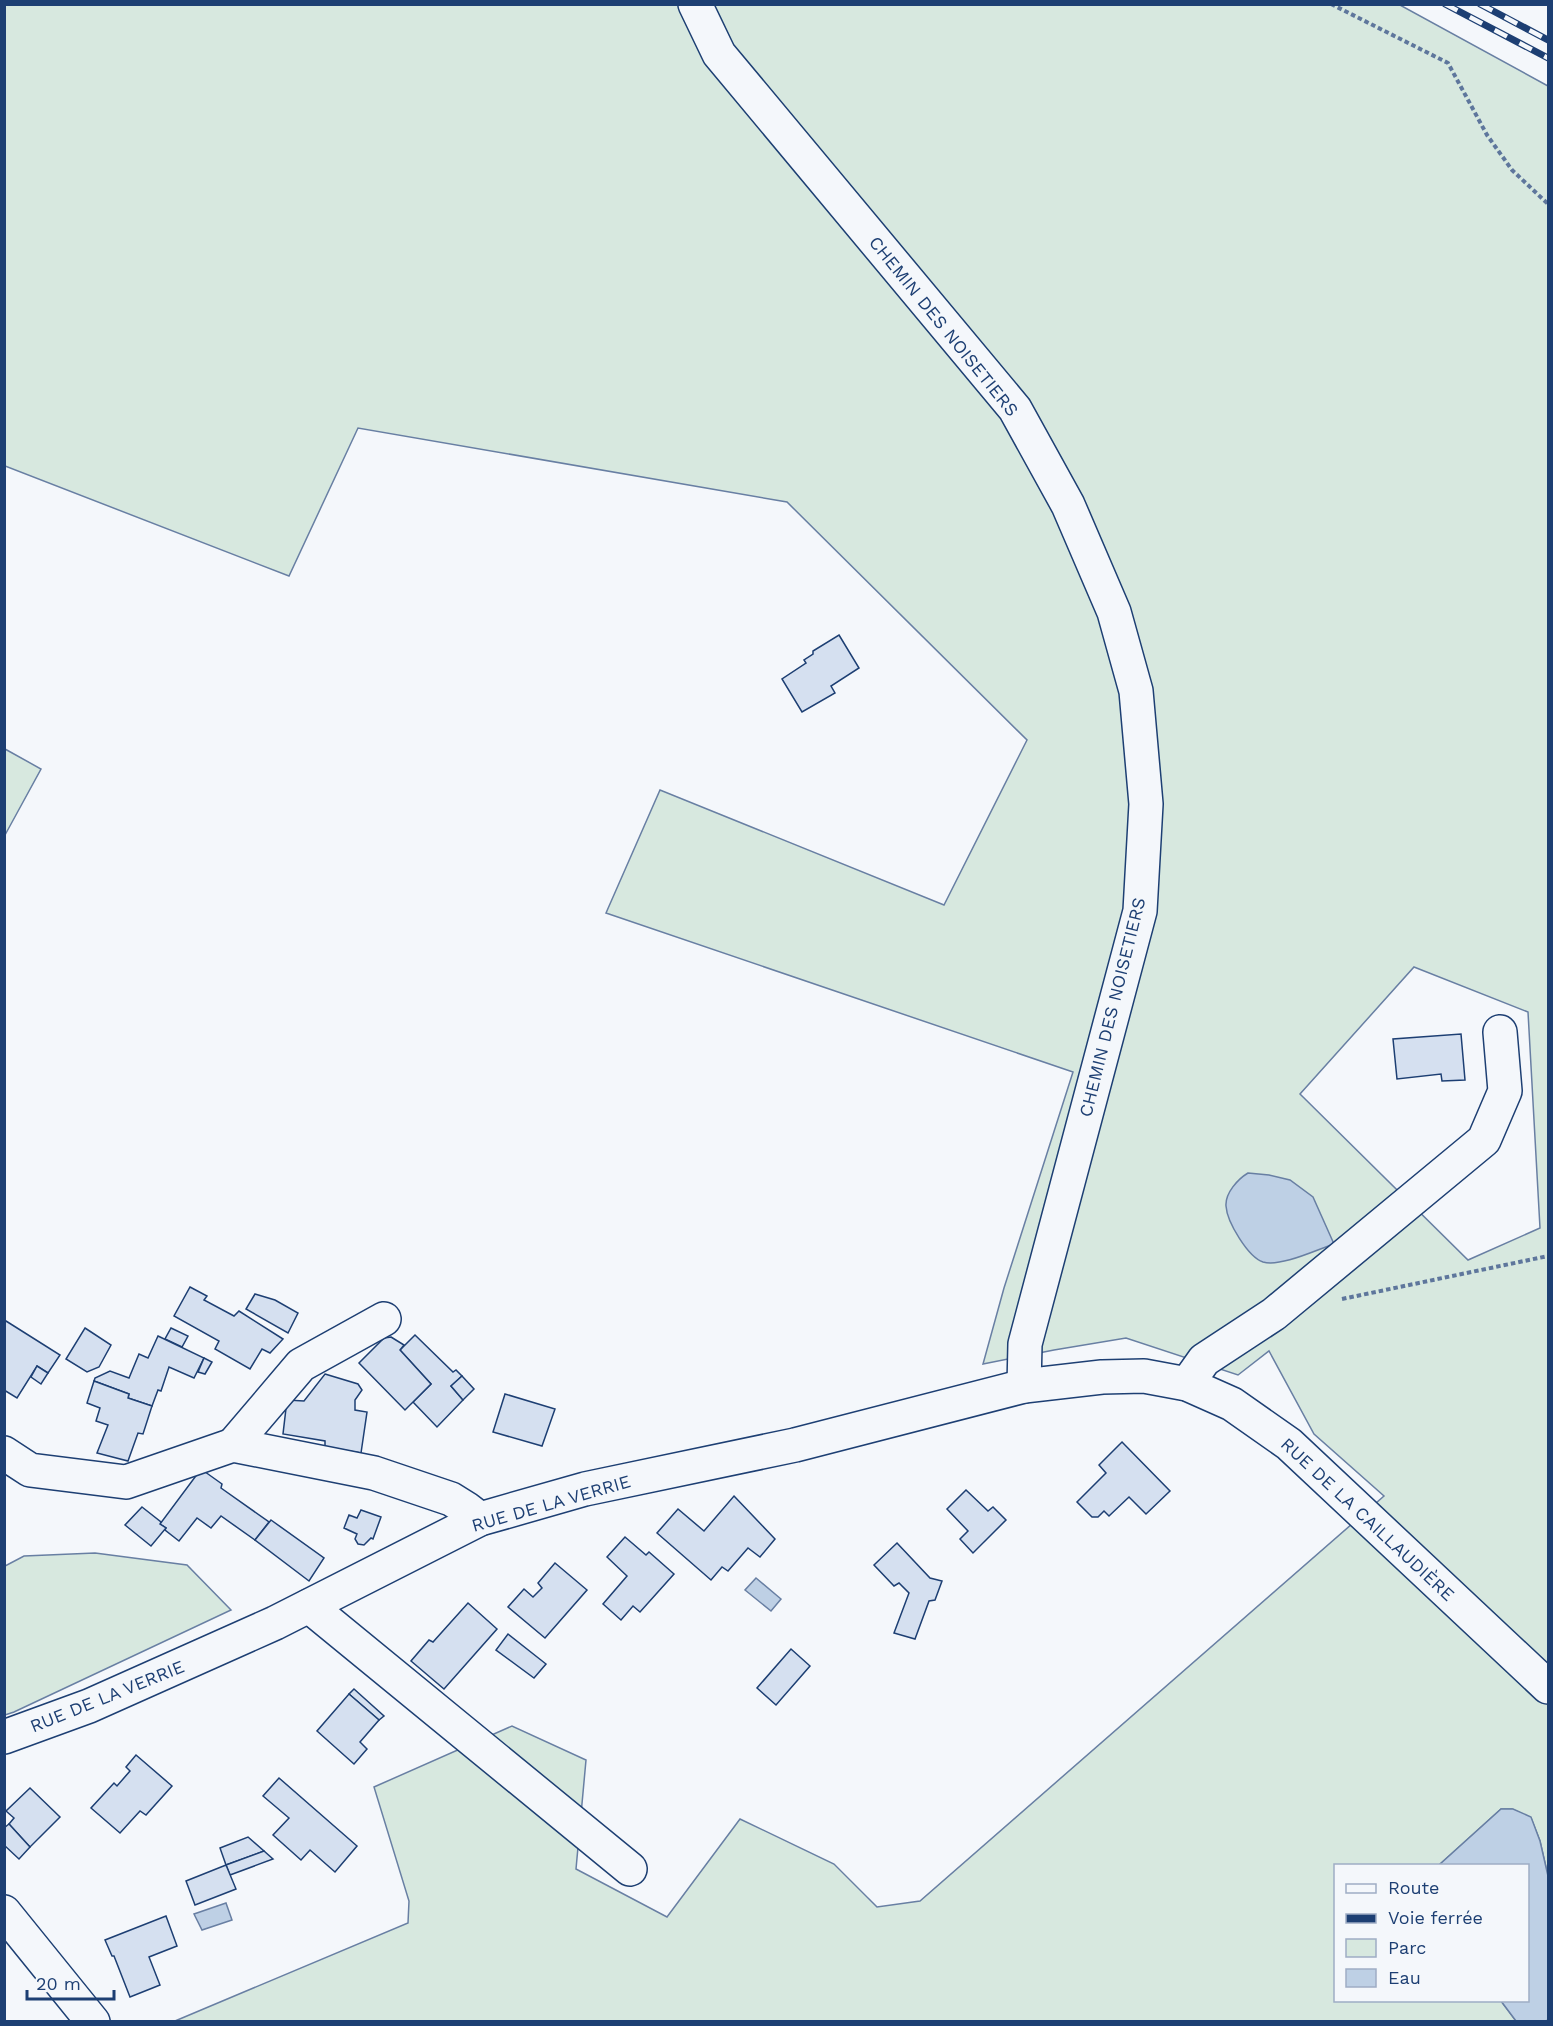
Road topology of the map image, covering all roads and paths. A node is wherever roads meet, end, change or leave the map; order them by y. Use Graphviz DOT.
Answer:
graph roads {
  1 [pos="695,4"];
  2 [pos="1330,4"];
  3 [pos="1548,204"];
  4 [pos="1500,1032"];
  5 [pos="1548,1256"];
  6 [pos="1331,1302"];
  7 [pos="384,1319"];
  8 [pos="1187,1384"];
  9 [pos="1024,1386"];
  10 [pos="233,1445"];
  11 [pos="4,1453"];
  12 [pos="480,1519"];
  13 [pos="309,1606"];
  14 [pos="1548,1687"];
  15 [pos="4,1737"];
  16 [pos="630,1869"];
  17 [pos="4,1912"];
  18 [pos="93,2022"];
  1 -- 9 [label="street, CHEMIN DES NOISETIERS"];
  2 -- 3 [label="path"];
  4 -- 8 [label="street"];
  5 -- 6 [label="path"];
  7 -- 10 [label="street"];
  8 -- 9 [label="street, RUE DE LA CAILLAUDIÈRE"];
  8 -- 14 [label="street, RUE DE LA CAILLAUDIÈRE"];
  9 -- 12 [label="street, RUE DE LA VERRIE"];
  10 -- 11 [label="street"];
  10 -- 12 [label="street"];
  12 -- 13 [label="street, RUE DE LA VERRIE"];
  13 -- 15 [label="street, RUE DE LA VERRIE"];
  13 -- 16 [label="street"];
  17 -- 18 [label="street"];
}
